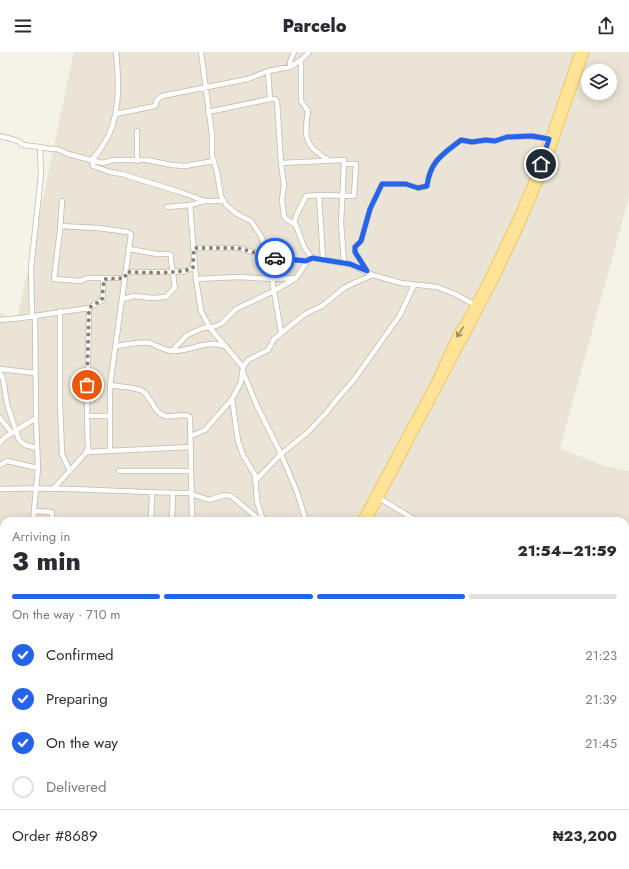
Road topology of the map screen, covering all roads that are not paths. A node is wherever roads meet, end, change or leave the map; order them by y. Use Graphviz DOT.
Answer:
graph roads {
  1 [pos="116,52"];
  2 [pos="201,52"];
  3 [pos="294,52"];
  4 [pos="309,52"];
  5 [pos="580,52"];
  6 [pos="585,52"];
  7 [pos="301,60"];
  8 [pos="290,67"];
  9 [pos="268,71"];
  10 [pos="206,88"];
  11 [pos="270,99"];
  12 [pos="208,112"];
  13 [pos="116,114"];
  14 [pos="137,132"];
  15 [pos="0,136"];
  16 [pos="549,139"];
  17 [pos="40,146"];
  18 [pos="92,160"];
  19 [pos="328,160"];
  20 [pos="137,161"];
  21 [pos="214,161"];
  22 [pos="281,163"];
  23 [pos="344,164"];
  24 [pos="319,195"];
  25 [pos="342,195"];
  26 [pos="62,201"];
  27 [pos="205,201"];
  28 [pos="224,201"];
  29 [pos="190,205"];
  30 [pos="167,207"];
  31 [pos="294,223"];
  32 [pos="60,226"];
  33 [pos="194,248"];
  34 [pos="129,249"];
  35 [pos="194,255"];
  36 [pos="268,256"];
  37 [pos="310,259"];
  38 [pos="323,260"];
  39 [pos="344,263"];
  40 [pos="367,271"];
  41 [pos="126,272"];
  42 [pos="173,272"];
  43 [pos="373,275"];
  44 [pos="125,278"];
  45 [pos="296,278"];
  46 [pos="104,279"];
  47 [pos="196,279"];
  48 [pos="272,279"];
  49 [pos="414,285"];
  50 [pos="274,291"];
  51 [pos="123,299"];
  52 [pos="475,305"];
  53 [pos="89,308"];
  54 [pos="60,311"];
  55 [pos="34,317"];
  56 [pos="0,320"];
  57 [pos="210,328"];
  58 [pos="281,332"];
  59 [pos="116,346"];
  60 [pos="226,347"];
  61 [pos="172,351"];
  62 [pos="0,369"];
  63 [pos="243,369"];
  64 [pos="0,373"];
  65 [pos="35,373"];
  66 [pos="110,385"];
  67 [pos="232,399"];
  68 [pos="86,416"];
  69 [pos="110,416"];
  70 [pos="0,418"];
  71 [pos="36,418"];
  72 [pos="14,432"];
  73 [pos="191,436"];
  74 [pos="0,443"];
  75 [pos="190,447"];
  76 [pos="36,448"];
  77 [pos="110,451"];
  78 [pos="87,452"];
  79 [pos="281,454"];
  80 [pos="0,465"];
  81 [pos="38,468"];
  82 [pos="70,471"];
  83 [pos="119,471"];
  84 [pos="191,471"];
  85 [pos="256,480"];
  86 [pos="36,488"];
  87 [pos="54,488"];
  88 [pos="0,489"];
  89 [pos="152,493"];
  90 [pos="173,493"];
  91 [pos="192,493"];
  92 [pos="379,498"];
  93 [pos="34,511"];
  94 [pos="33,517"];
  95 [pos="52,517"];
  96 [pos="150,517"];
  97 [pos="172,517"];
  98 [pos="192,517"];
  99 [pos="257,517"];
  100 [pos="261,517"];
  101 [pos="305,517"];
  102 [pos="363,517"];
  103 [pos="369,517"];
  104 [pos="410,517"];
  1 -- 13 [label="street"];
  2 -- 10 [label="street"];
  3 -- 8 [label="street"];
  4 -- 7 [label="street"];
  5 -- 16 [label="main road"];
  6 -- 92 [label="main road"];
  7 -- 8 [label="street"];
  7 -- 19 [label="street"];
  8 -- 9 [label="street"];
  9 -- 10 [label="street"];
  9 -- 11 [label="street"];
  10 -- 12 [label="street"];
  10 -- 13 [label="street"];
  11 -- 12 [label="street"];
  11 -- 22 [label="street"];
  12 -- 21 [label="street"];
  13 -- 18 [label="street"];
  14 -- 20 [label="street"];
  15 -- 17 [label="street"];
  16 -- 40 [label="street"];
  16 -- 52 [label="main road"];
  17 -- 18 [label="street"];
  17 -- 55 [label="street"];
  18 -- 20 [label="street"];
  18 -- 27 [label="street"];
  19 -- 22 [label="street"];
  19 -- 23 [label="street"];
  20 -- 21 [label="street"];
  21 -- 28 [label="street"];
  22 -- 31 [label="street"];
  23 -- 25 [label="street"];
  23 -- 25 [label="street"];
  24 -- 25 [label="street"];
  24 -- 31 [label="street"];
  24 -- 38 [label="street"];
  25 -- 39 [label="street"];
  26 -- 32 [label="street"];
  27 -- 28 [label="street"];
  27 -- 29 [label="street"];
  28 -- 36 [label="street"];
  29 -- 30 [label="street"];
  29 -- 33 [label="street"];
  31 -- 37 [label="street"];
  32 -- 34 [label="street"];
  32 -- 46 [label="street"];
  33 -- 35 [label="street"];
  33 -- 36 [label="street"];
  34 -- 41 [label="street"];
  34 -- 42 [label="street"];
  35 -- 42 [label="street"];
  35 -- 47 [label="street"];
  36 -- 37 [label="street"];
  36 -- 48 [label="street"];
  37 -- 38 [label="street"];
  37 -- 45 [label="street"];
  38 -- 39 [label="street"];
  39 -- 40 [label="street"];
  40 -- 43 [label="street"];
  41 -- 42 [label="street"];
  41 -- 44 [label="street"];
  42 -- 51 [label="street"];
  43 -- 49 [label="street"];
  43 -- 58 [label="street"];
  44 -- 46 [label="street"];
  44 -- 51 [label="street"];
  45 -- 48 [label="street"];
  45 -- 50 [label="street"];
  46 -- 53 [label="street"];
  47 -- 48 [label="street"];
  47 -- 57 [label="street"];
  48 -- 50 [label="street"];
  49 -- 52 [label="street"];
  49 -- 79 [label="street"];
  50 -- 57 [label="street"];
  50 -- 58 [label="street"];
  51 -- 59 [label="street"];
  52 -- 102 [label="main road, one-way"];
  53 -- 54 [label="street"];
  53 -- 68 [label="street"];
  54 -- 55 [label="street"];
  54 -- 82 [label="street"];
  55 -- 56 [label="street"];
  55 -- 65 [label="street"];
  57 -- 60 [label="street"];
  57 -- 61 [label="street"];
  58 -- 63 [label="street"];
  59 -- 61 [label="street"];
  59 -- 66 [label="street"];
  60 -- 61 [label="street"];
  60 -- 63 [label="street"];
  62 -- 65 [label="street"];
  63 -- 67 [label="street"];
  63 -- 79 [label="street"];
  64 -- 72 [label="street"];
  65 -- 71 [label="street"];
  66 -- 69 [label="street"];
  66 -- 73 [label="street"];
  67 -- 73 [label="street"];
  67 -- 85 [label="street"];
  68 -- 69 [label="street"];
  68 -- 78 [label="street"];
  69 -- 77 [label="street"];
  70 -- 72 [label="street"];
  71 -- 72 [label="street"];
  71 -- 76 [label="street"];
  72 -- 74 [label="street"];
  72 -- 76 [label="street"];
  73 -- 75 [label="street"];
  75 -- 77 [label="street"];
  75 -- 84 [label="street"];
  76 -- 81 [label="street"];
  77 -- 78 [label="street"];
  78 -- 82 [label="street"];
  79 -- 85 [label="street"];
  79 -- 101 [label="street"];
  80 -- 81 [label="street"];
  81 -- 86 [label="street"];
  82 -- 87 [label="street"];
  83 -- 84 [label="street"];
  84 -- 91 [label="street"];
  85 -- 100 [label="street"];
  86 -- 87 [label="street"];
  86 -- 88 [label="street"];
  86 -- 93 [label="street"];
  87 -- 89 [label="street"];
  89 -- 90 [label="street"];
  89 -- 96 [label="street"];
  90 -- 91 [label="street"];
  90 -- 97 [label="street"];
  91 -- 98 [label="street"];
  91 -- 99 [label="street"];
  92 -- 103 [label="main road"];
  92 -- 104 [label="street"];
  93 -- 94 [label="street"];
  93 -- 95 [label="street"];
}
